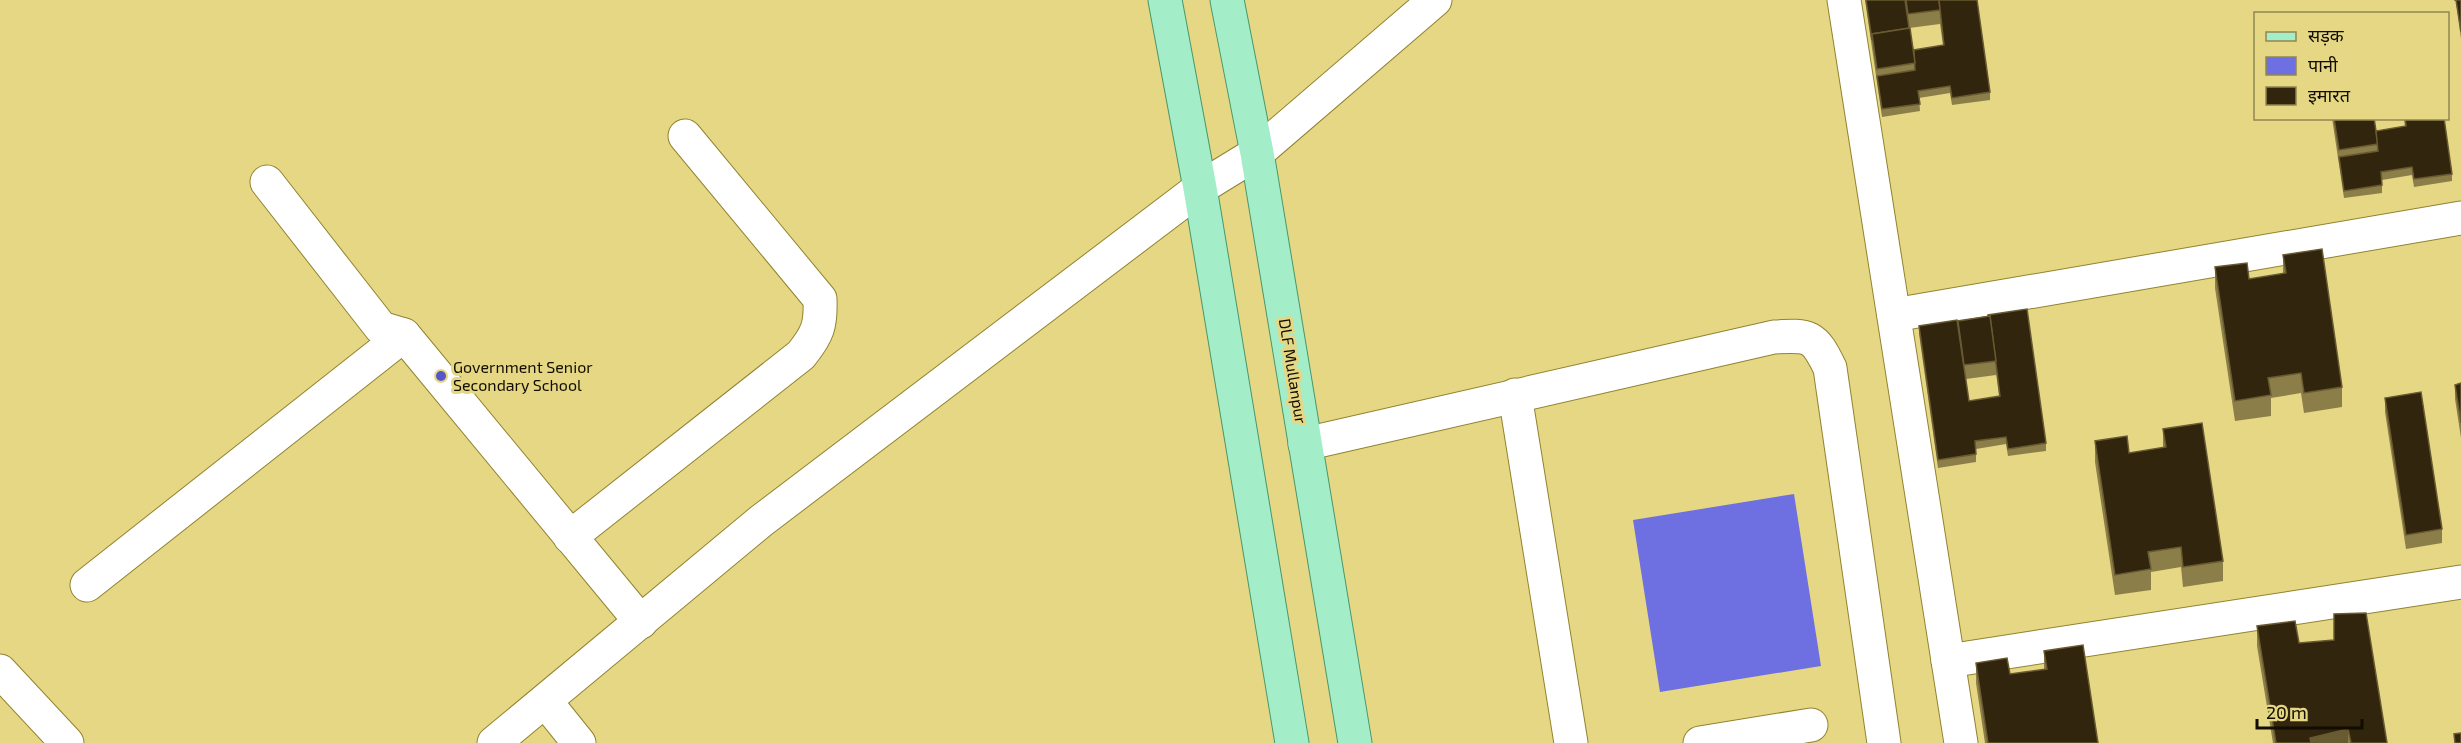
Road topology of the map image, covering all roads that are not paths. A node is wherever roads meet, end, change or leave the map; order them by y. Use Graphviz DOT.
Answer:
graph roads {
  1 [pos="1165,0"];
  2 [pos="1227,0"];
  3 [pos="1435,0"];
  4 [pos="1844,0"];
  5 [pos="685,136"];
  6 [pos="1257,153"];
  7 [pos="267,182"];
  8 [pos="1200,188"];
  9 [pos="2461,218"];
  10 [pos="1894,315"];
  11 [pos="404,335"];
  12 [pos="1515,395"];
  13 [pos="1305,444"];
  14 [pos="570,537"];
  15 [pos="2461,582"];
  16 [pos="87,585"];
  17 [pos="641,622"];
  18 [pos="1948,661"];
  19 [pos="0,671"];
  20 [pos="546,702"];
  21 [pos="1811,725"];
  22 [pos="59,740"];
  23 [pos="494,743"];
  24 [pos="579,743"];
  25 [pos="1292,743"];
  26 [pos="1355,743"];
  27 [pos="1571,743"];
  28 [pos="1700,743"];
  29 [pos="1884,743"];
  30 [pos="1961,743"];
  1 -- 8 [label="main road"];
  2 -- 6 [label="main road, DLF Mullanpur"];
  3 -- 6 [label="street"];
  4 -- 10 [label="street"];
  5 -- 14 [label="street"];
  6 -- 8 [label="street"];
  6 -- 13 [label="main road, DLF Mullanpur"];
  7 -- 11 [label="street"];
  8 -- 17 [label="street"];
  8 -- 25 [label="main road"];
  9 -- 10 [label="street"];
  10 -- 18 [label="street"];
  11 -- 14 [label="street"];
  11 -- 16 [label="street"];
  12 -- 13 [label="street"];
  12 -- 27 [label="street"];
  12 -- 29 [label="street"];
  13 -- 26 [label="main road, DLF Mullanpur"];
  14 -- 17 [label="street"];
  15 -- 18 [label="street"];
  17 -- 20 [label="street"];
  18 -- 30 [label="street"];
  19 -- 22 [label="street"];
  20 -- 23 [label="street"];
  20 -- 24 [label="street"];
  21 -- 28 [label="street"];
}
